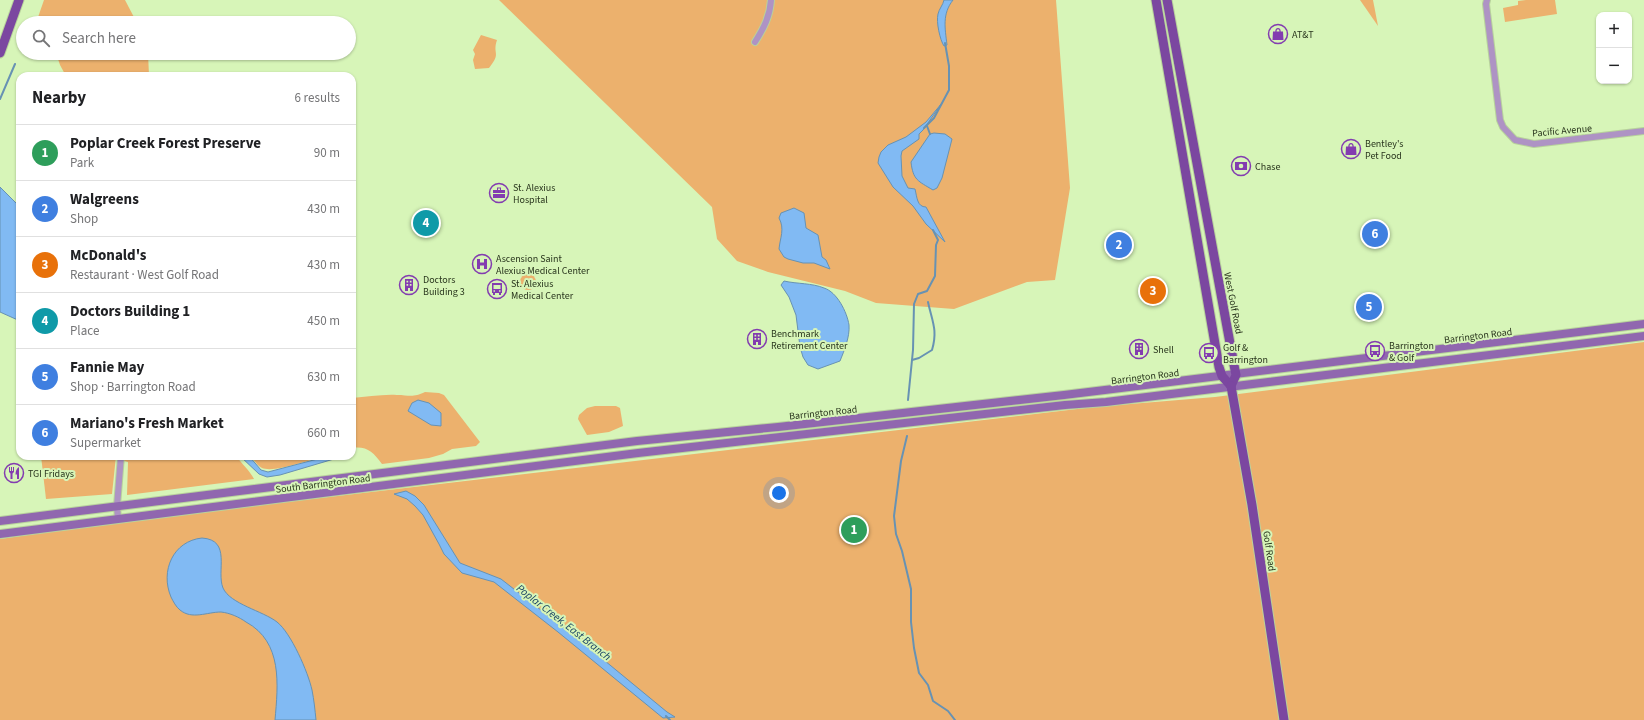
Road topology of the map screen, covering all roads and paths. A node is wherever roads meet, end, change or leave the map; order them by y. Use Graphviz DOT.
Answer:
graph roads {
  1 [pos="19,0"];
  2 [pos="771,0"];
  3 [pos="1156,0"];
  4 [pos="1167,0"];
  5 [pos="1487,0"];
  6 [pos="3,34"];
  7 [pos="755,42"];
  8 [pos="0,53"];
  9 [pos="1644,131"];
  10 [pos="1644,324"];
  11 [pos="1644,336"];
  12 [pos="1236,374"];
  13 [pos="1222,376"];
  14 [pos="1231,386"];
  15 [pos="648,440"];
  16 [pos="648,452"];
  17 [pos="121,460"];
  18 [pos="117,506"];
  19 [pos="118,519"];
  20 [pos="0,521"];
  21 [pos="0,534"];
  22 [pos="1284,720"];
  1 -- 6 [label="main road"];
  2 -- 7 [label="street"];
  3 -- 13 [label="main road"];
  4 -- 12 [label="main road, West Golf Road"];
  5 -- 9 [label="street, Pacific Avenue"];
  6 -- 8 [label="main road"];
  10 -- 12 [label="main road, Barrington Road"];
  11 -- 14 [label="main road, Barrington Road"];
  12 -- 13 [label="main road, Barrington Road"];
  12 -- 14 [label="main road"];
  13 -- 14 [label="main road"];
  13 -- 15 [label="main road, Barrington Road"];
  14 -- 16 [label="main road, Barrington Road"];
  14 -- 22 [label="main road, Golf Road"];
  15 -- 18 [label="main road, South Barrington Road"];
  16 -- 19 [label="main road, South Barrington Road"];
  17 -- 18 [label="street"];
  18 -- 19 [label="street"];
  18 -- 20 [label="main road, South Barrington Road"];
  19 -- 21 [label="main road, South Barrington Road"];
}
